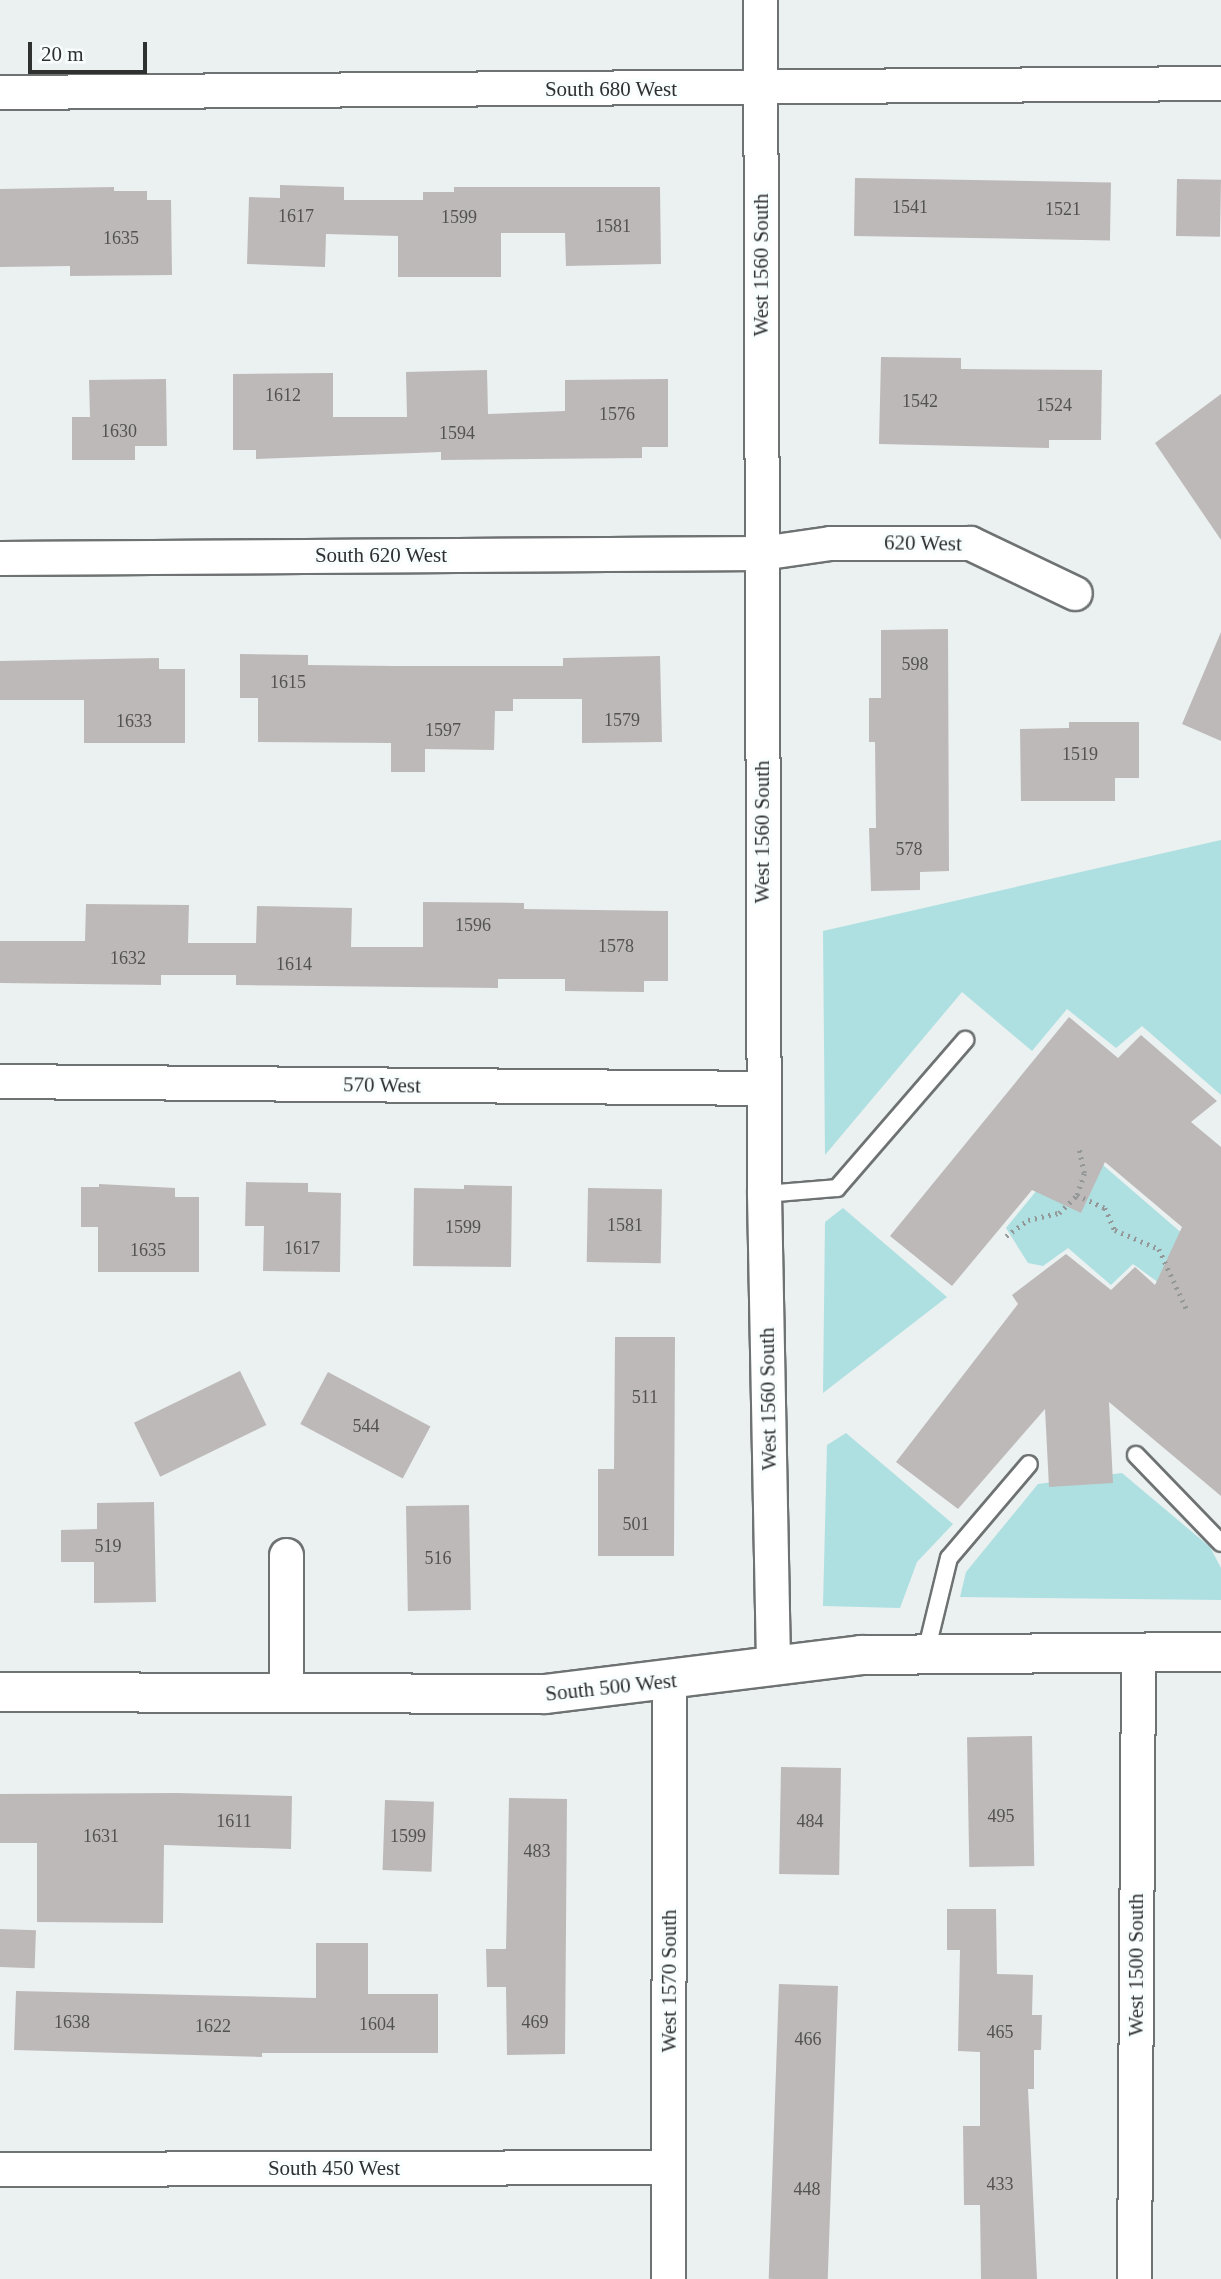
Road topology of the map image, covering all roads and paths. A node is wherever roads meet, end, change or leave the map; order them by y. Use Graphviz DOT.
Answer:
graph roads {
  1 [pos="760,0"];
  2 [pos="1221,83"];
  3 [pos="760,88"];
  4 [pos="0,92"];
  5 [pos="761,553"];
  6 [pos="0,558"];
  7 [pos="1075,593"];
  8 [pos="965,1040"];
  9 [pos="0,1081"];
  10 [pos="764,1088"];
  11 [pos="1079,1150"];
  12 [pos="764,1194"];
  13 [pos="1077,1195"];
  14 [pos="1006,1236"];
  15 [pos="1188,1312"];
  16 [pos="1136,1455"];
  17 [pos="1029,1464"];
  18 [pos="1221,1543"];
  19 [pos="286,1555"];
  20 [pos="1138,1652"];
  21 [pos="1221,1652"];
  22 [pos="926,1653"];
  23 [pos="773,1664"];
  24 [pos="669,1682"];
  25 [pos="0,1692"];
  26 [pos="286,1694"];
  27 [pos="668,2167"];
  28 [pos="0,2169"];
  29 [pos="668,2279"];
  30 [pos="1135,2279"];
  1 -- 3 [label="street, West 1560 South"];
  2 -- 3 [label="street, South 680 West"];
  3 -- 4 [label="street, South 680 West"];
  3 -- 5 [label="street, West 1560 South"];
  5 -- 6 [label="street, South 620 West"];
  5 -- 7 [label="street, 620 West"];
  5 -- 10 [label="street, West 1560 South"];
  8 -- 12 [label="lane"];
  9 -- 10 [label="street, 570 West"];
  10 -- 12 [label="street, West 1560 South"];
  11 -- 13 [label="path"];
  12 -- 23 [label="street, West 1560 South"];
  13 -- 14 [label="path"];
  13 -- 15 [label="path"];
  16 -- 18 [label="lane"];
  17 -- 22 [label="lane"];
  19 -- 26 [label="street"];
  20 -- 21 [label="main road, South 500 West"];
  20 -- 22 [label="main road, South 500 West"];
  20 -- 30 [label="street, West 1500 South"];
  22 -- 23 [label="main road, South 500 West"];
  23 -- 24 [label="main road, South 500 West"];
  24 -- 26 [label="main road, South 500 West"];
  24 -- 27 [label="street, West 1570 South"];
  25 -- 26 [label="main road, South 500 West"];
  27 -- 28 [label="street, South 450 West"];
  27 -- 29 [label="street, West 1570 South"];
}
